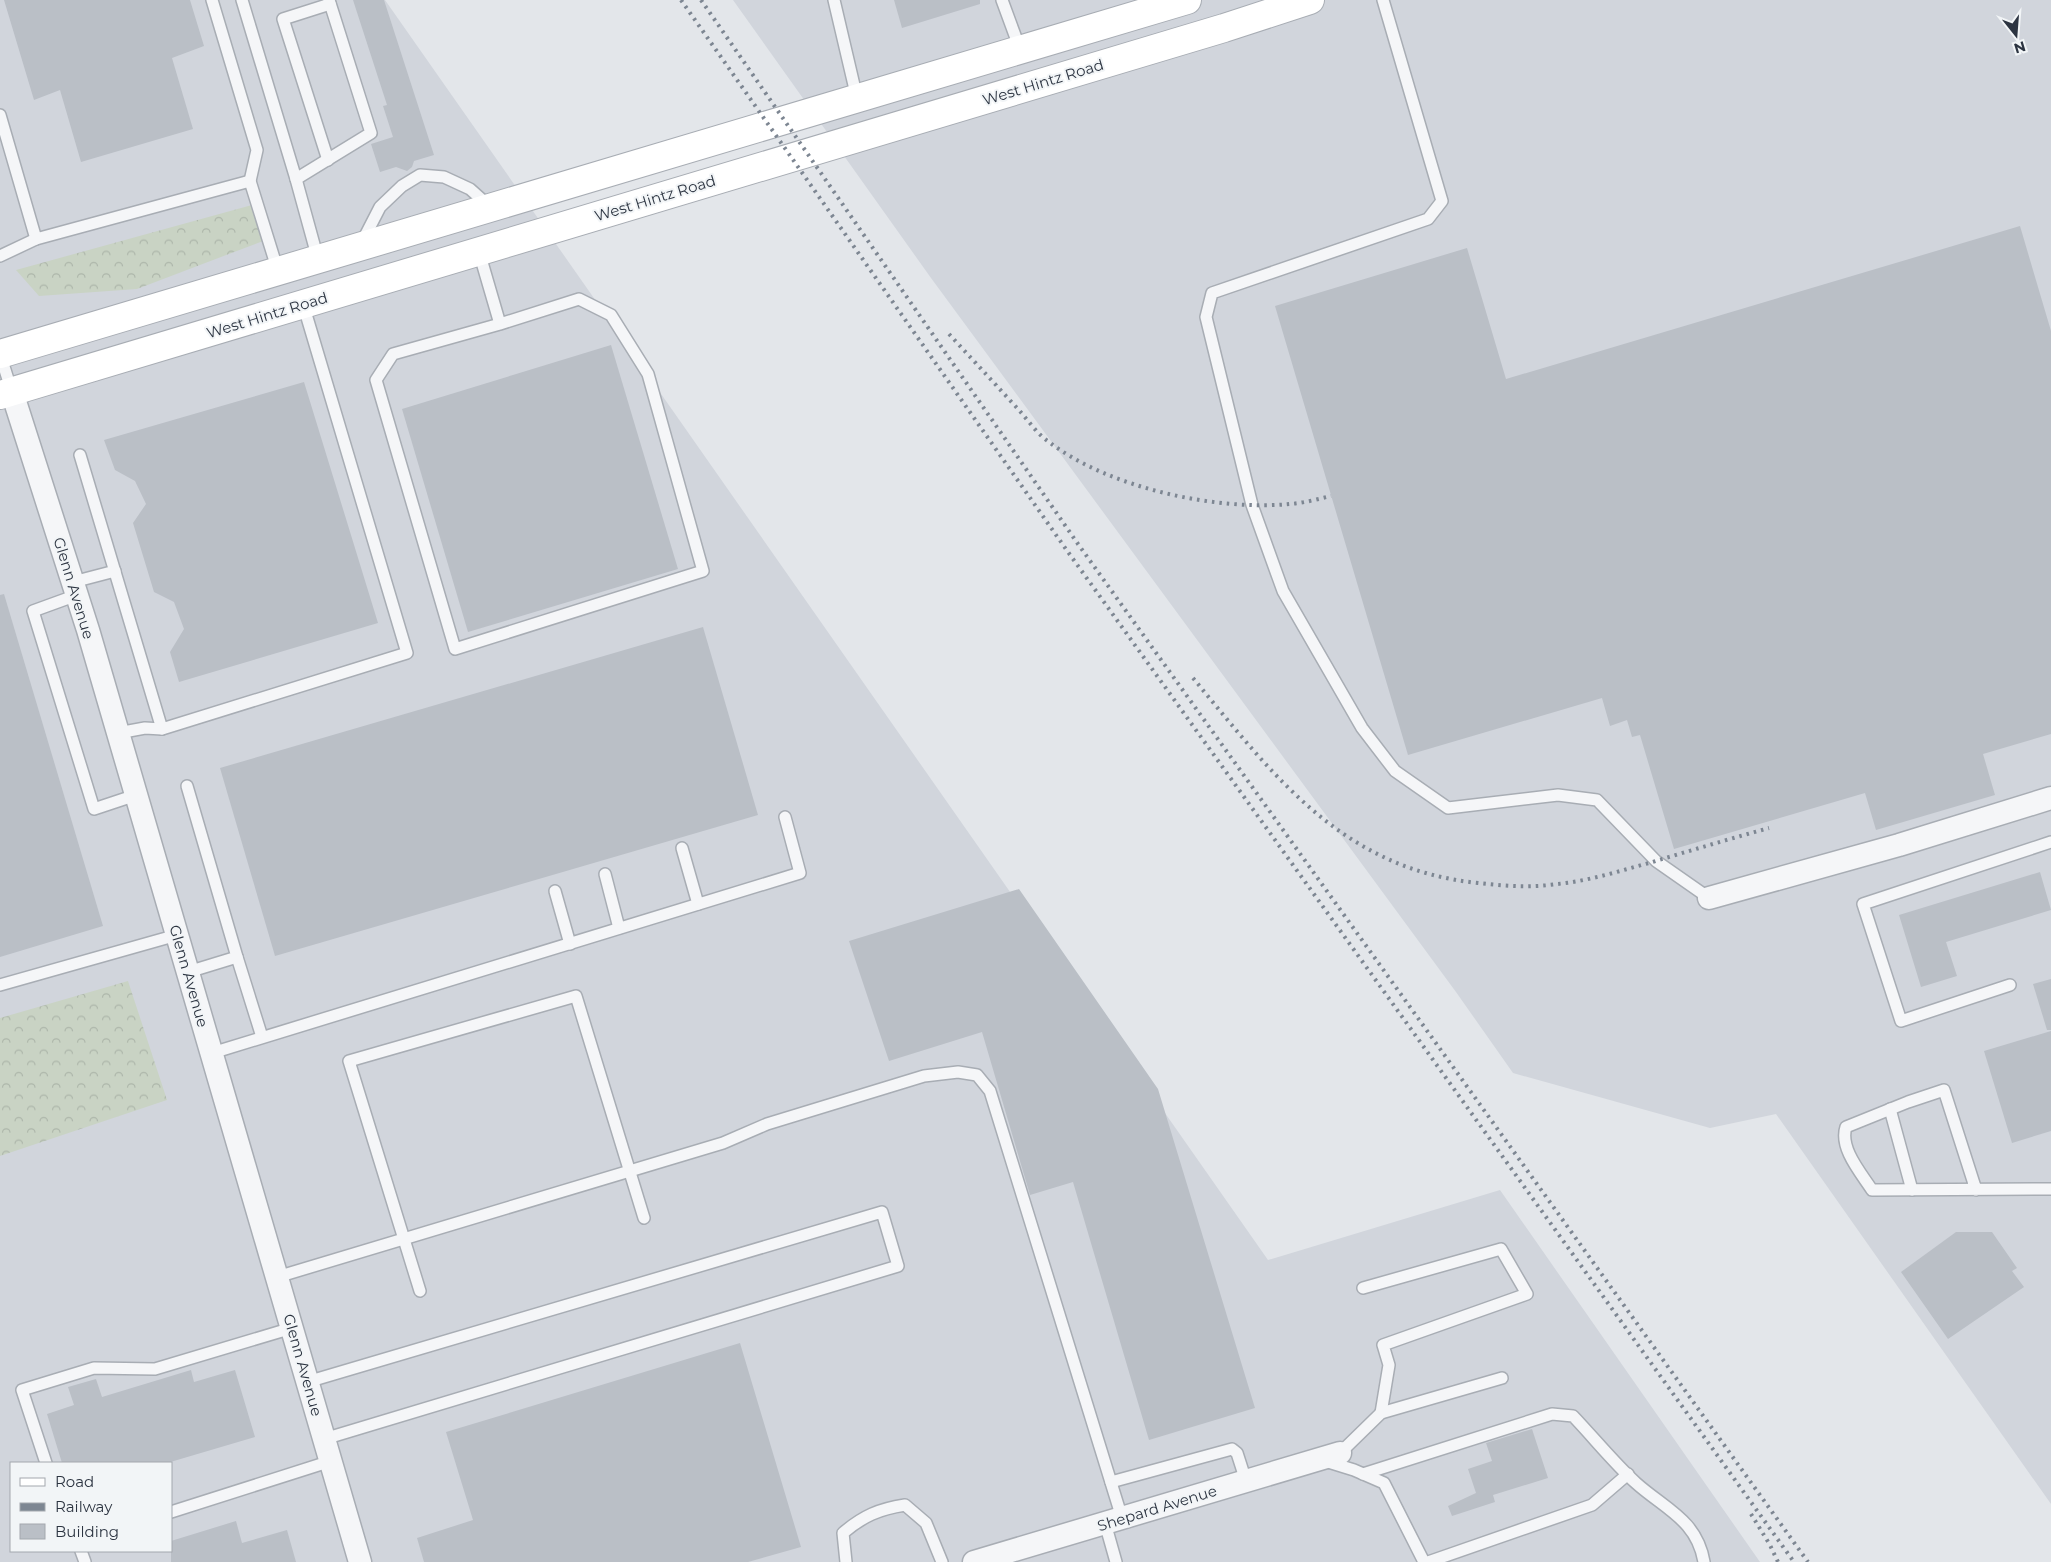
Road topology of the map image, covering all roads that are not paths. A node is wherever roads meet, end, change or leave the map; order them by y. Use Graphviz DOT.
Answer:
graph roads {
  1 [pos="212,0"];
  2 [pos="242,0"];
  3 [pos="834,0"];
  4 [pos="1002,0"];
  5 [pos="1184,0"];
  6 [pos="1310,0"];
  7 [pos="1383,0"];
  8 [pos="330,2"];
  9 [pos="1020,49"];
  10 [pos="857,98"];
  11 [pos="0,115"];
  12 [pos="5,152"];
  13 [pos="328,160"];
  14 [pos="296,179"];
  15 [pos="250,181"];
  16 [pos="490,207"];
  17 [pos="36,239"];
  18 [pos="359,246"];
  19 [pos="479,251"];
  20 [pos="0,256"];
  21 [pos="318,259"];
  22 [pos="278,271"];
  23 [pos="303,304"];
  24 [pos="500,324"];
  25 [pos="0,354"];
  26 [pos="6,394"];
  27 [pos="80,455"];
  28 [pos="115,571"];
  29 [pos="75,589"];
  30 [pos="162,728"];
  31 [pos="118,733"];
  32 [pos="187,786"];
  33 [pos="136,795"];
  34 [pos="2051,798"];
  35 [pos="785,818"];
  36 [pos="2051,842"];
  37 [pos="682,848"];
  38 [pos="605,874"];
  39 [pos="555,891"];
  40 [pos="1709,898"];
  41 [pos="698,904"];
  42 [pos="619,928"];
  43 [pos="177,935"];
  44 [pos="570,944"];
  45 [pos="237,957"];
  46 [pos="188,972"];
  47 [pos="0,984"];
  48 [pos="2010,985"];
  49 [pos="262,1038"];
  50 [pos="212,1053"];
  51 [pos="1890,1110"];
  52 [pos="629,1171"];
  53 [pos="2051,1189"];
  54 [pos="1912,1190"];
  55 [pos="1976,1190"];
  56 [pos="644,1218"];
  57 [pos="404,1239"];
  58 [pos="277,1277"];
  59 [pos="1363,1288"];
  60 [pos="420,1291"];
  61 [pos="292,1328"];
  62 [pos="1502,1378"];
  63 [pos="307,1382"];
  64 [pos="1380,1412"];
  65 [pos="324,1439"];
  66 [pos="1340,1453"];
  67 [pos="1318,1460"];
  68 [pos="330,1461"];
  69 [pos="46,1462"];
  70 [pos="1362,1474"];
  71 [pos="1628,1474"];
  72 [pos="1246,1481"];
  73 [pos="1111,1482"];
  74 [pos="172,1512"];
  75 [pos="1113,1521"];
  76 [pos="360,1562"];
  77 [pos="846,1562"];
  78 [pos="942,1562"];
  79 [pos="974,1562"];
  80 [pos="1116,1562"];
  81 [pos="1424,1562"];
  82 [pos="1428,1562"];
  83 [pos="1704,1562"];
  1 -- 15 [label="lane"];
  2 -- 14 [label="lane"];
  3 -- 10 [label="lane"];
  4 -- 9 [label="lane"];
  5 -- 9 [label="main road"];
  6 -- 19 [label="main road, West Hintz Road"];
  7 -- 40 [label="lane"];
  8 -- 13 [label="lane"];
  8 -- 13 [label="lane"];
  9 -- 10 [label="main road"];
  10 -- 16 [label="main road"];
  11 -- 12 [label="lane"];
  12 -- 17 [label="lane"];
  13 -- 14 [label="lane"];
  14 -- 21 [label="lane"];
  15 -- 17 [label="lane"];
  15 -- 22 [label="lane"];
  16 -- 18 [label="main road"];
  16 -- 18 [label="lane"];
  17 -- 20 [label="lane"];
  18 -- 21 [label="main road"];
  19 -- 23 [label="main road, West Hintz Road"];
  19 -- 24 [label="lane"];
  21 -- 22 [label="main road"];
  22 -- 25 [label="main road"];
  23 -- 26 [label="main road, West Hintz Road"];
  23 -- 30 [label="lane"];
  24 -- 24 [label="lane"];
  25 -- 26 [label="lane"];
  26 -- 29 [label="street, Glenn Avenue"];
  27 -- 28 [label="lane"];
  28 -- 29 [label="lane"];
  28 -- 30 [label="lane"];
  29 -- 31 [label="street, Glenn Avenue"];
  29 -- 33 [label="lane"];
  30 -- 31 [label="lane"];
  31 -- 33 [label="street, Glenn Avenue"];
  32 -- 45 [label="lane"];
  33 -- 43 [label="street, Glenn Avenue"];
  34 -- 40 [label="street"];
  35 -- 41 [label="lane"];
  36 -- 48 [label="lane"];
  37 -- 41 [label="lane"];
  38 -- 42 [label="lane"];
  39 -- 44 [label="lane"];
  41 -- 42 [label="lane"];
  42 -- 44 [label="lane"];
  43 -- 46 [label="street, Glenn Avenue"];
  43 -- 47 [label="lane"];
  44 -- 49 [label="lane"];
  45 -- 46 [label="lane"];
  45 -- 49 [label="lane"];
  46 -- 50 [label="street, Glenn Avenue"];
  49 -- 50 [label="lane"];
  50 -- 58 [label="street, Glenn Avenue"];
  51 -- 54 [label="lane"];
  51 -- 54 [label="lane"];
  51 -- 55 [label="lane"];
  52 -- 56 [label="lane"];
  52 -- 57 [label="lane"];
  52 -- 57 [label="lane"];
  52 -- 73 [label="lane"];
  53 -- 55 [label="lane"];
  54 -- 55 [label="lane"];
  57 -- 58 [label="lane"];
  57 -- 60 [label="lane"];
  58 -- 61 [label="street, Glenn Avenue"];
  59 -- 64 [label="lane"];
  61 -- 63 [label="street, Glenn Avenue"];
  61 -- 69 [label="lane"];
  62 -- 64 [label="lane"];
  63 -- 65 [label="street, Glenn Avenue"];
  63 -- 65 [label="lane"];
  64 -- 66 [label="lane"];
  65 -- 68 [label="street, Glenn Avenue"];
  66 -- 67 [label="street, Shepard Avenue"];
  67 -- 70 [label="lane"];
  67 -- 72 [label="street, Shepard Avenue"];
  68 -- 74 [label="lane"];
  68 -- 76 [label="street, Glenn Avenue"];
  70 -- 71 [label="lane"];
  70 -- 81 [label="lane"];
  71 -- 82 [label="lane"];
  71 -- 83 [label="lane"];
  72 -- 73 [label="lane"];
  72 -- 75 [label="street, Shepard Avenue"];
  73 -- 75 [label="lane"];
  75 -- 79 [label="street, Shepard Avenue"];
  75 -- 80 [label="lane"];
  77 -- 78 [label="lane"];
}
